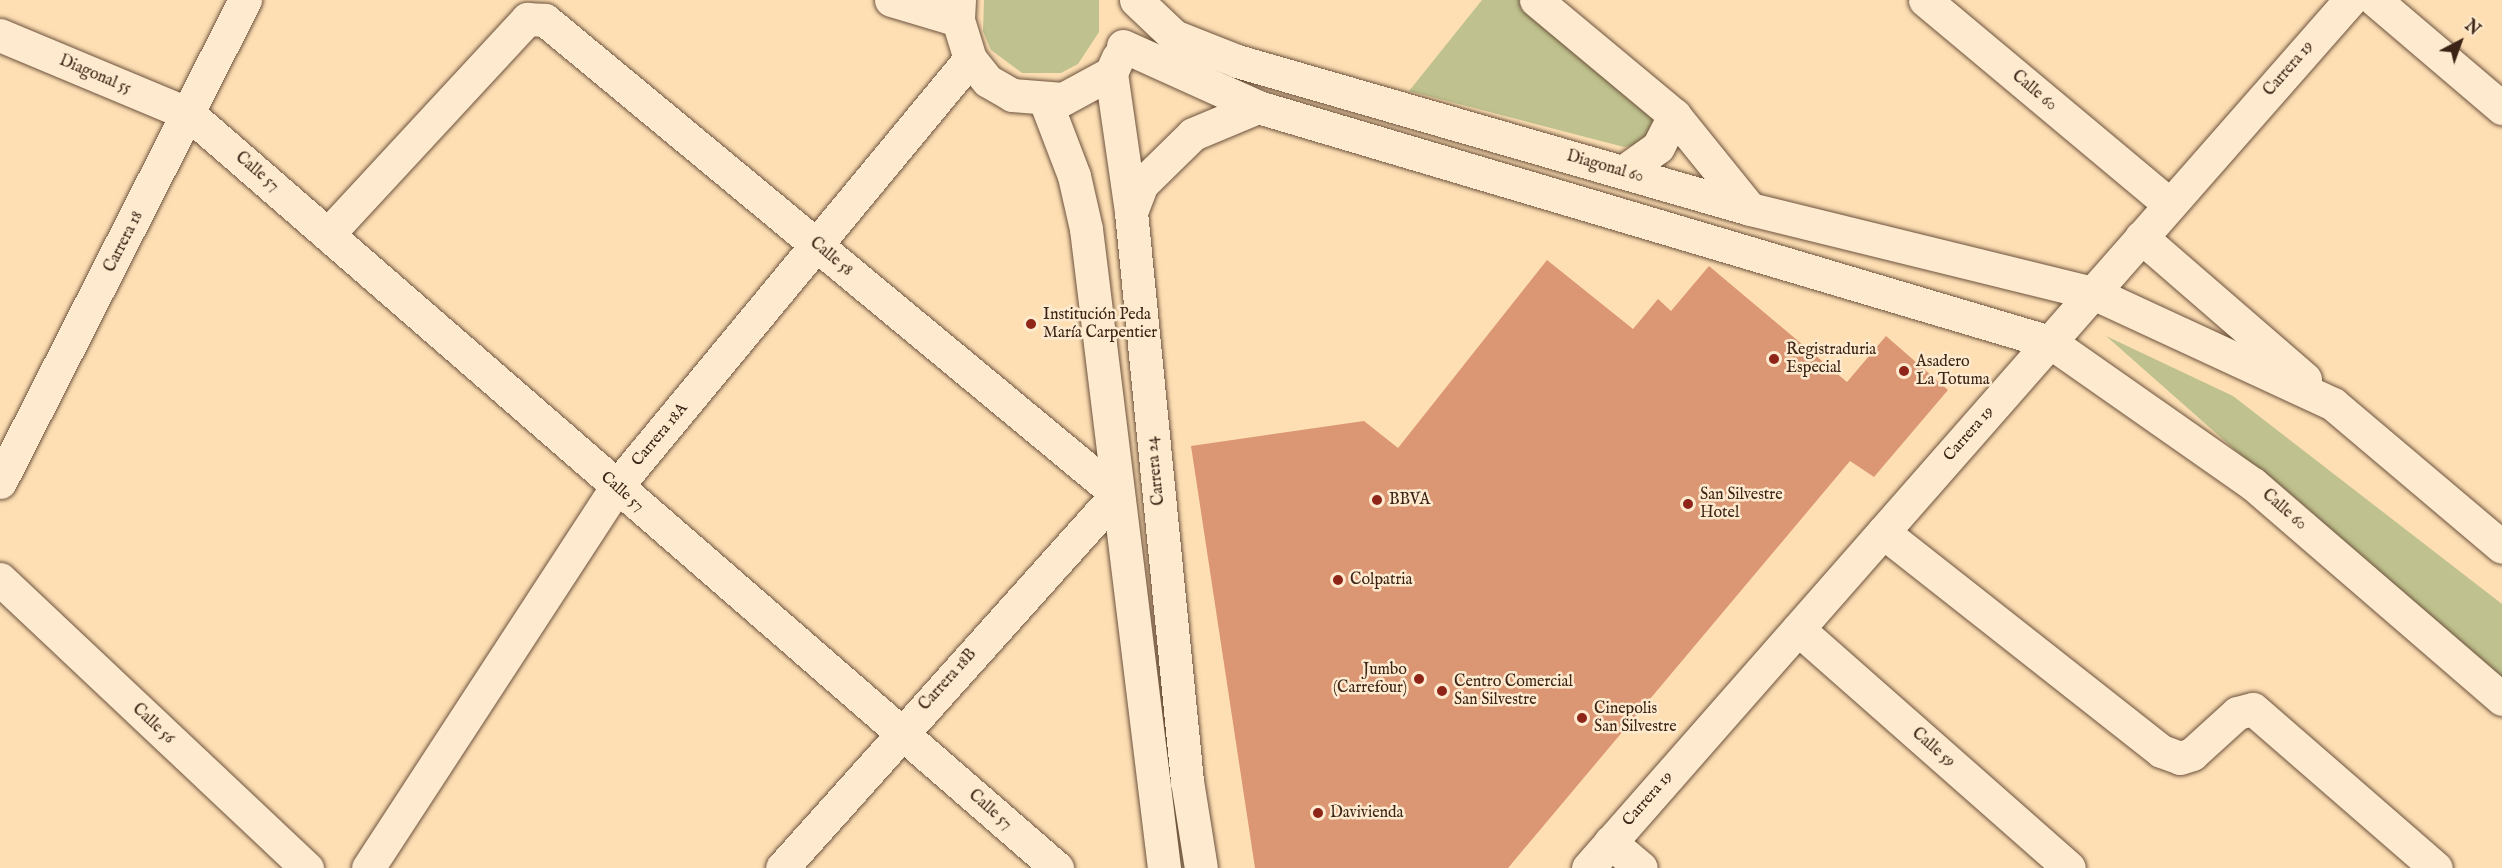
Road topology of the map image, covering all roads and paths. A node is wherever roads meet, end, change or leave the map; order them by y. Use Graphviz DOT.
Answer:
graph roads {
  1 [pos="245,0"];
  2 [pos="891,0"];
  3 [pos="1127,0"];
  4 [pos="1136,0"];
  5 [pos="1536,0"];
  6 [pos="1925,0"];
  7 [pos="2350,0"];
  8 [pos="2375,0"];
  9 [pos="958,10"];
  10 [pos="0,35"];
  11 [pos="970,59"];
  12 [pos="1117,59"];
  13 [pos="1045,100"];
  14 [pos="1258,106"];
  15 [pos="2502,108"];
  16 [pos="189,114"];
  17 [pos="1674,115"];
  18 [pos="1623,172"];
  19 [pos="2170,205"];
  20 [pos="1750,209"];
  21 [pos="1131,212"];
  22 [pos="329,233"];
  23 [pos="2141,237"];
  24 [pos="819,248"];
  25 [pos="2092,293"];
  26 [pos="2050,342"];
  27 [pos="2333,404"];
  28 [pos="0,482"];
  29 [pos="616,487"];
  30 [pos="1117,494"];
  31 [pos="1883,532"];
  32 [pos="2502,547"];
  33 [pos="0,579"];
  34 [pos="1798,628"];
  35 [pos="2502,699"];
  36 [pos="900,733"];
  37 [pos="1610,842"];
  38 [pos="307,868"];
  39 [pos="368,868"];
  40 [pos="782,868"];
  41 [pos="1057,868"];
  42 [pos="1164,868"];
  43 [pos="1201,868"];
  44 [pos="1588,868"];
  45 [pos="1641,868"];
  46 [pos="2069,868"];
  47 [pos="2436,868"];
  1 -- 16 [label="street, Carrera 18"];
  2 -- 9 [label="street"];
  3 -- 12 [label="street, Carrera 24"];
  4 -- 18 [label="street, Diagonal 60"];
  5 -- 17 [label="street"];
  6 -- 19 [label="street, Calle 60"];
  7 -- 19 [label="street, Carrera 19"];
  8 -- 15 [label="street"];
  9 -- 11 [label="street"];
  10 -- 16 [label="street, Diagonal 55"];
  11 -- 13 [label="street"];
  11 -- 24 [label="street, Carrera 18A"];
  12 -- 13 [label="street"];
  12 -- 14 [label="street"];
  12 -- 21 [label="street, Carrera 24"];
  13 -- 30 [label="street"];
  14 -- 21 [label="street"];
  14 -- 26 [label="street"];
  16 -- 22 [label="street, Calle 57"];
  16 -- 28 [label="street, Carrera 18"];
  17 -- 18 [label="street"];
  17 -- 20 [label="street"];
  18 -- 20 [label="street, Diagonal 60"];
  19 -- 23 [label="street, Carrera 19"];
  20 -- 25 [label="street, Diagonal 60"];
  21 -- 43 [label="street, Carrera 24"];
  22 -- 24 [label="street, Calle 58"];
  22 -- 29 [label="street, Calle 57"];
  23 -- 25 [label="street, Carrera 19"];
  23 -- 27 [label="street"];
  24 -- 29 [label="street, Carrera 18A"];
  24 -- 30 [label="street, Calle 58"];
  25 -- 26 [label="street, Carrera 19"];
  25 -- 27 [label="street"];
  26 -- 31 [label="street, Carrera 19"];
  26 -- 35 [label="street, Calle 60"];
  27 -- 32 [label="street"];
  29 -- 36 [label="street, Calle 57"];
  29 -- 39 [label="street, Carrera 18A"];
  30 -- 36 [label="street, Carrera 18B"];
  30 -- 42 [label="street"];
  31 -- 34 [label="street, Carrera 19"];
  31 -- 47 [label="street"];
  33 -- 38 [label="street, Calle 56"];
  34 -- 37 [label="street, Carrera 19"];
  34 -- 46 [label="street, Calle 59"];
  36 -- 40 [label="street, Carrera 18B"];
  36 -- 41 [label="street, Calle 57"];
  37 -- 44 [label="street, Carrera 19"];
  37 -- 45 [label="street"];
}
